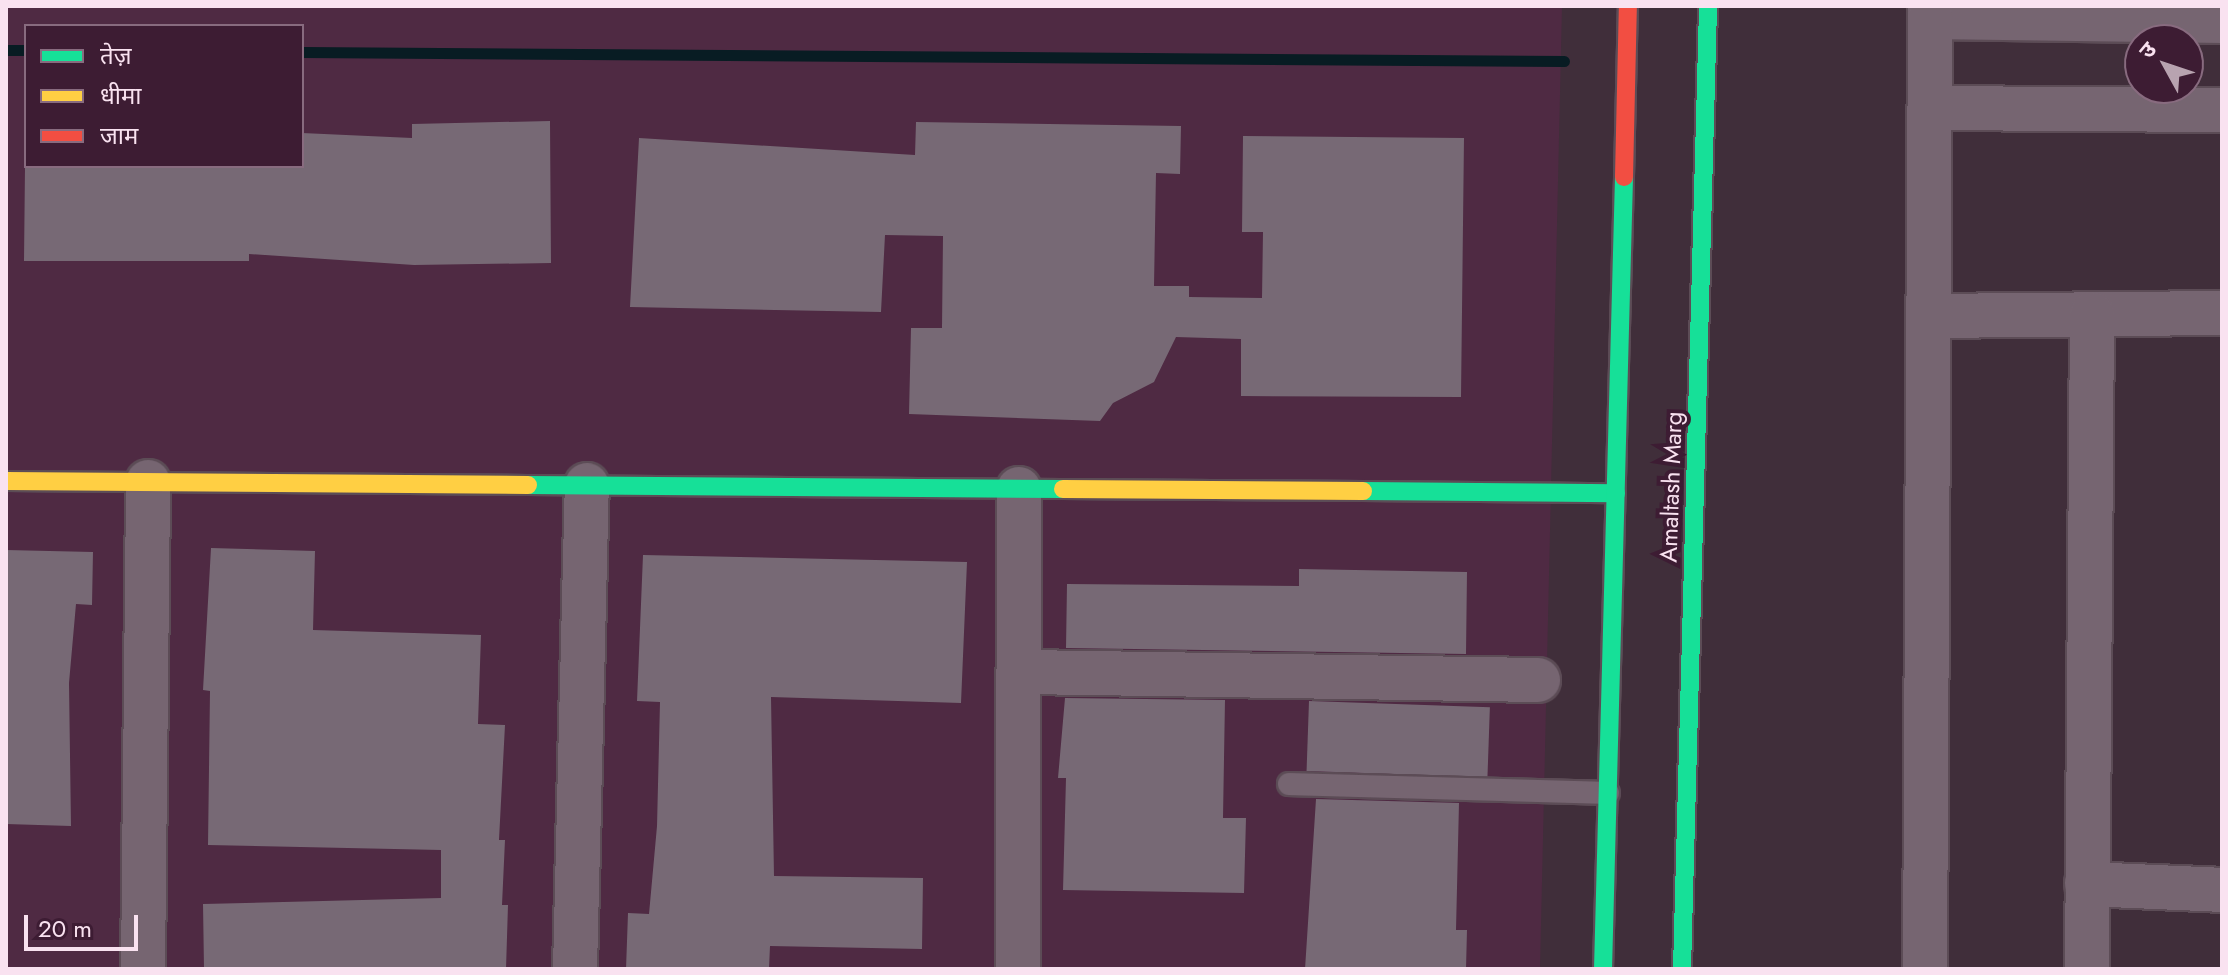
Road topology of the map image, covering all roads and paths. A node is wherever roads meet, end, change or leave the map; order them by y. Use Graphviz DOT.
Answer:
graph roads {
  1 [pos="1628,6"];
  2 [pos="1708,6"];
  3 [pos="1930,11"];
  4 [pos="2222,21"];
  5 [pos="1931,108"];
  6 [pos="2222,110"];
  7 [pos="2222,313"];
  8 [pos="2092,314"];
  9 [pos="1932,316"];
  10 [pos="6,481"];
  11 [pos="148,482"];
  12 [pos="587,485"];
  13 [pos="1019,489"];
  14 [pos="1616,493"];
  15 [pos="1024,672"];
  16 [pos="1538,680"];
  17 [pos="1289,784"];
  18 [pos="1608,793"];
  19 [pos="2087,884"];
  20 [pos="2222,890"];
  21 [pos="143,969"];
  22 [pos="575,969"];
  23 [pos="1018,969"];
  24 [pos="1603,969"];
  25 [pos="1682,969"];
  26 [pos="1925,969"];
  27 [pos="2087,969"];
  1 -- 14 [label="main road"];
  2 -- 25 [label="main road, Amaltash Marg"];
  3 -- 4 [label="street"];
  3 -- 5 [label="street"];
  5 -- 6 [label="street"];
  5 -- 9 [label="street"];
  7 -- 8 [label="street"];
  8 -- 9 [label="street"];
  8 -- 19 [label="street"];
  9 -- 26 [label="street"];
  10 -- 11 [label="main road"];
  11 -- 12 [label="main road"];
  11 -- 21 [label="street"];
  12 -- 13 [label="main road"];
  12 -- 22 [label="street"];
  13 -- 14 [label="main road"];
  13 -- 15 [label="street"];
  14 -- 18 [label="main road"];
  15 -- 16 [label="street"];
  15 -- 23 [label="street"];
  17 -- 18 [label="lane"];
  18 -- 24 [label="main road"];
  19 -- 20 [label="street"];
  19 -- 27 [label="street"];
}
